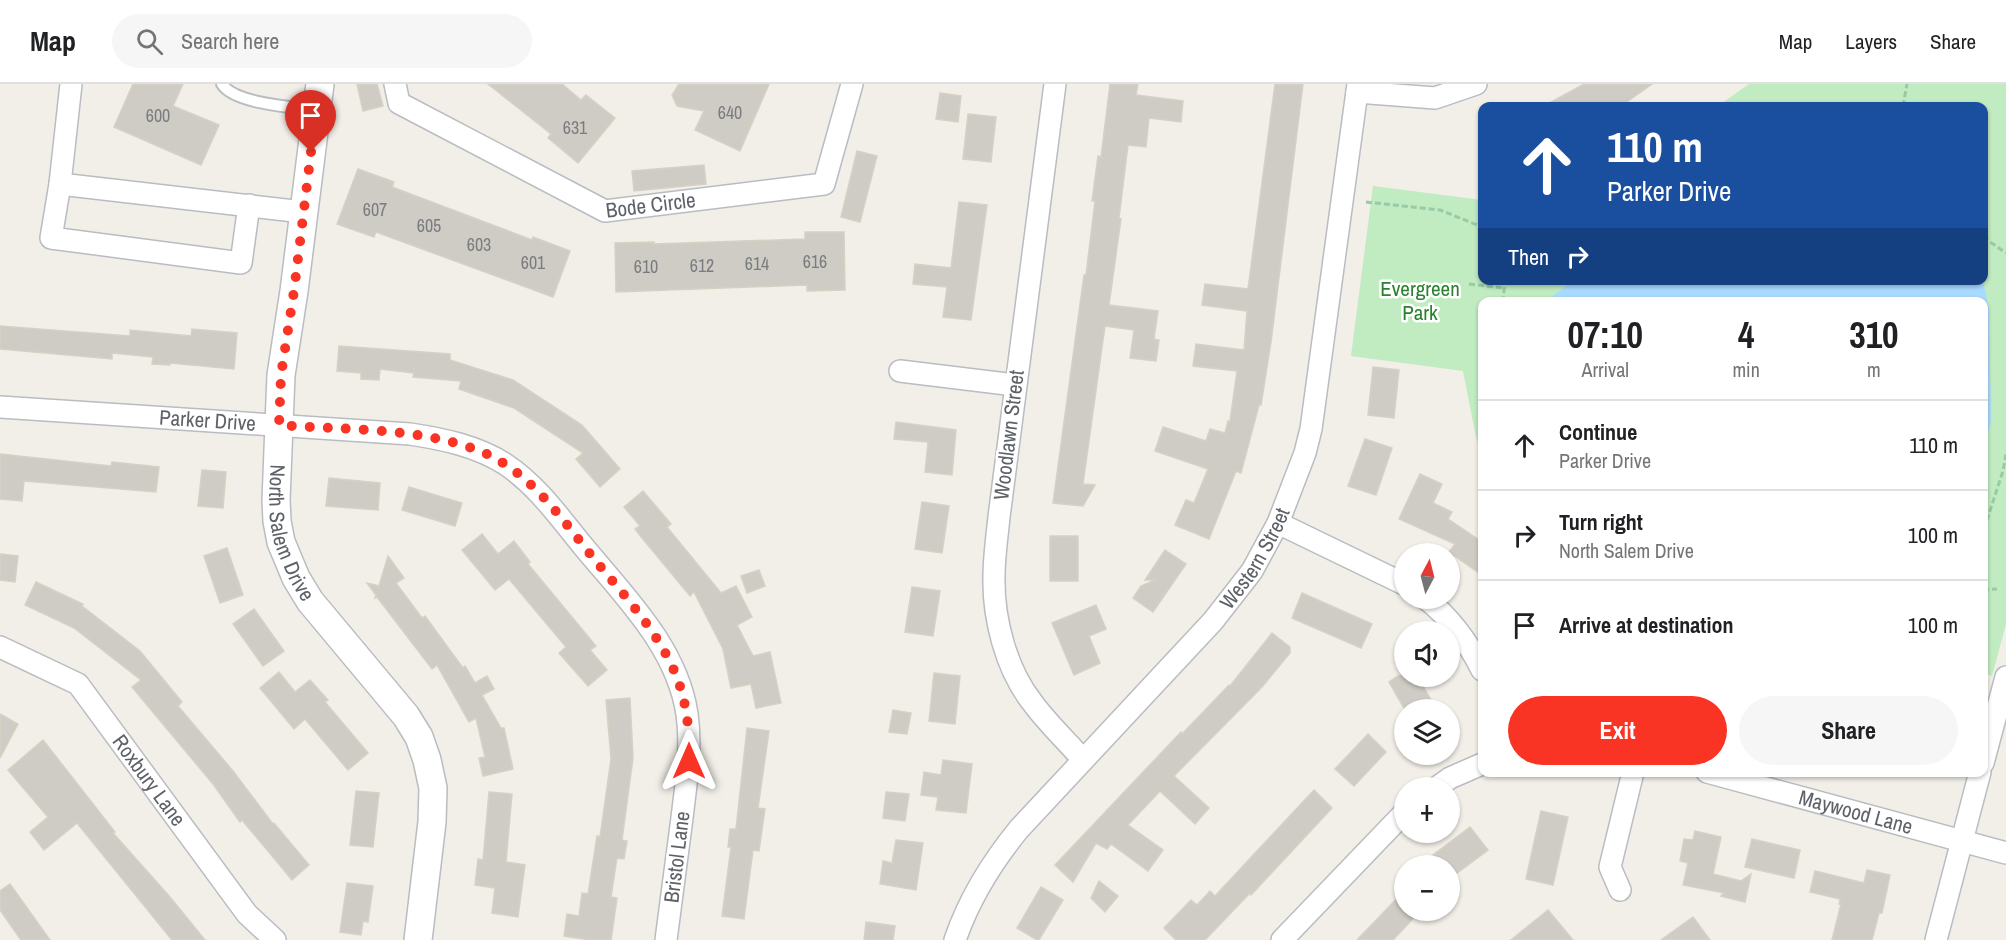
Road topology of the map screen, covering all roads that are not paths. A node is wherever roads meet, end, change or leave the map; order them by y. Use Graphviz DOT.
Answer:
graph roads {
  1 [pos="71,84"];
  2 [pos="222,84"];
  3 [pos="852,84"];
  4 [pos="1055,84"];
  5 [pos="1476,84"];
  6 [pos="1358,88"];
  7 [pos="397,94"];
  8 [pos="318,97"];
  9 [pos="60,184"];
  10 [pos="249,205"];
  11 [pos="303,212"];
  12 [pos="900,371"];
  13 [pos="1015,385"];
  14 [pos="0,407"];
  15 [pos="279,425"];
  16 [pos="543,497"];
  17 [pos="1278,523"];
  18 [pos="1394,579"];
  19 [pos="1438,609"];
  20 [pos="0,647"];
  21 [pos="1478,663"];
  22 [pos="2006,677"];
  23 [pos="1988,744"];
  24 [pos="1083,760"];
  25 [pos="1478,766"];
  26 [pos="1452,777"];
  27 [pos="1632,777"];
  28 [pos="1725,777"];
  29 [pos="1979,777"];
  30 [pos="1394,823"];
  31 [pos="1962,841"];
  32 [pos="2006,853"];
  33 [pos="1620,890"];
  34 [pos="275,940"];
  35 [pos="418,940"];
  36 [pos="666,940"];
  37 [pos="955,940"];
  38 [pos="1282,940"];
  39 [pos="1936,940"];
  1 -- 9 [label="street"];
  2 -- 8 [label="lane"];
  3 -- 7 [label="street, Bode Circle"];
  4 -- 13 [label="street, Woodlawn Street"];
  5 -- 6 [label="street"];
  6 -- 17 [label="street, Western Street"];
  8 -- 11 [label="street, North Salem Drive"];
  9 -- 10 [label="street"];
  9 -- 10 [label="street"];
  10 -- 11 [label="street"];
  11 -- 15 [label="street, North Salem Drive"];
  12 -- 13 [label="street"];
  13 -- 24 [label="street, Woodlawn Street"];
  14 -- 15 [label="street, Parker Drive"];
  15 -- 16 [label="street, Parker Drive"];
  15 -- 35 [label="street, North Salem Drive"];
  16 -- 36 [label="street, Bristol Lane"];
  17 -- 18 [label="street"];
  17 -- 24 [label="street, Western Street"];
  19 -- 21 [label="street"];
  20 -- 34 [label="street, Roxbury Lane"];
  22 -- 23 [label="street"];
  24 -- 37 [label="street, Western Street"];
  25 -- 26 [label="street"];
  27 -- 33 [label="street"];
  28 -- 31 [label="street, Maywood Lane"];
  29 -- 31 [label="street"];
  30 -- 38 [label="street"];
  31 -- 32 [label="street, Maywood Lane"];
  31 -- 39 [label="street"];
}
